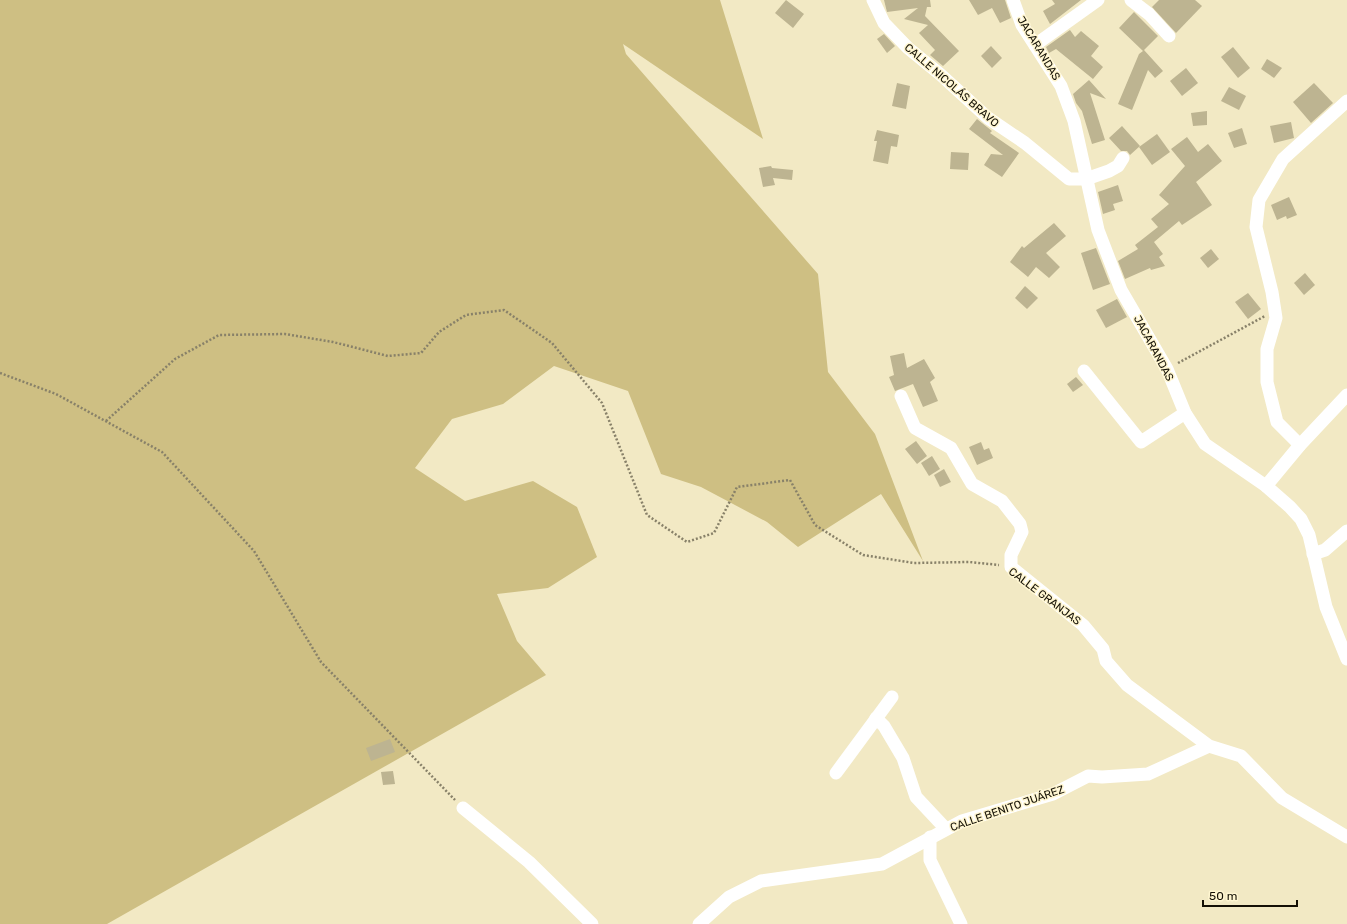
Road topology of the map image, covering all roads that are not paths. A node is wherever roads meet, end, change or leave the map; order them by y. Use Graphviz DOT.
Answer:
graph roads {
  1 [pos="873,0"];
  2 [pos="1013,0"];
  3 [pos="1098,0"];
  4 [pos="1131,0"];
  5 [pos="1169,36"];
  6 [pos="1035,45"];
  7 [pos="1347,101"];
  8 [pos="1123,158"];
  9 [pos="1086,179"];
  10 [pos="1084,371"];
  11 [pos="1347,395"];
  12 [pos="901,396"];
  13 [pos="1185,413"];
  14 [pos="1300,445"];
  15 [pos="1266,486"];
  16 [pos="1347,531"];
  17 [pos="1313,554"];
  18 [pos="1343,640"];
  19 [pos="1347,659"];
  20 [pos="892,697"];
  21 [pos="876,718"];
  22 [pos="1209,746"];
  23 [pos="836,773"];
  24 [pos="463,808"];
  25 [pos="946,829"];
  26 [pos="930,837"];
  27 [pos="1347,837"];
  28 [pos="592,924"];
  29 [pos="699,924"];
  30 [pos="961,924"];
  1 -- 9 [label="street, CALLE NICOLÁS BRAVO"];
  2 -- 6 [label="street, JACARANDAS"];
  3 -- 6 [label="street"];
  4 -- 5 [label="street"];
  6 -- 9 [label="street, JACARANDAS"];
  7 -- 14 [label="street"];
  8 -- 9 [label="street"];
  9 -- 13 [label="street, JACARANDAS"];
  10 -- 13 [label="street"];
  11 -- 14 [label="street"];
  12 -- 22 [label="street, CALLE GRANJAS"];
  13 -- 15 [label="street, JACARANDAS"];
  14 -- 15 [label="street"];
  15 -- 17 [label="street, JACARANDAS"];
  16 -- 17 [label="street"];
  17 -- 18 [label="street, JACARANDAS"];
  18 -- 19 [label="street, JACARANDAS"];
  20 -- 21 [label="street"];
  21 -- 23 [label="street"];
  21 -- 25 [label="street"];
  22 -- 25 [label="street, CALLE BENITO JUÁREZ"];
  22 -- 27 [label="street, CALLE GRANJAS"];
  24 -- 28 [label="street"];
  25 -- 26 [label="street, CALLE BENITO JUÁREZ"];
  26 -- 29 [label="street, CALLE BENITO JUÁREZ"];
  26 -- 30 [label="street"];
}
